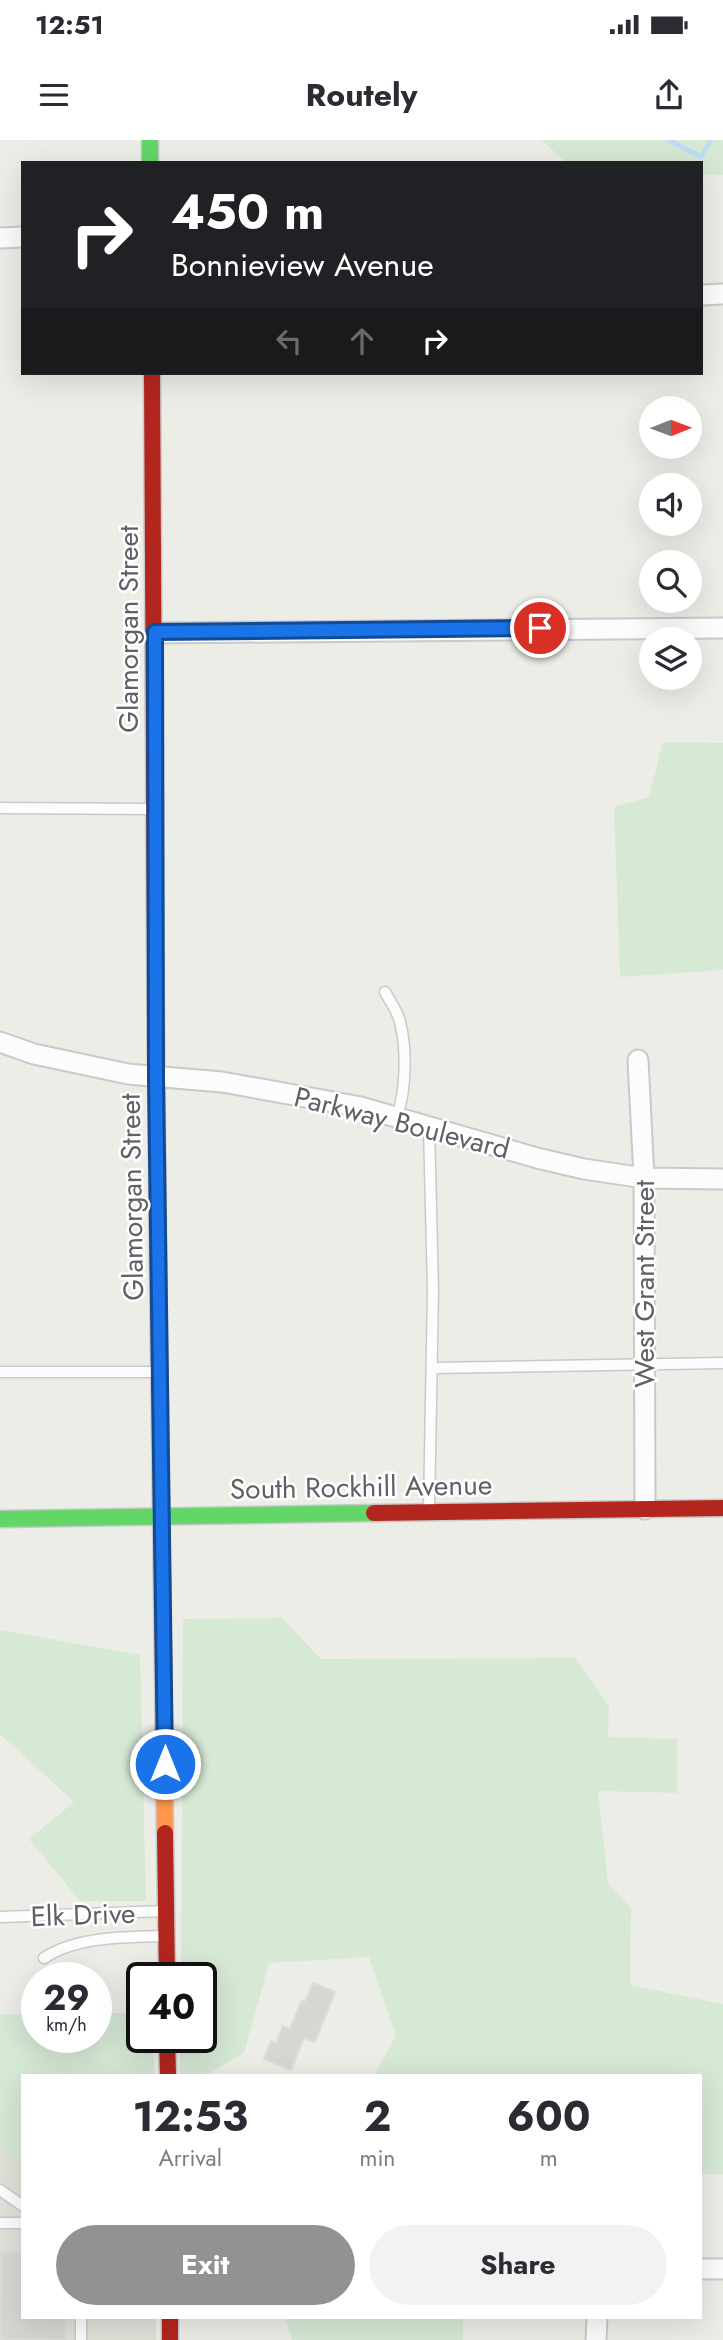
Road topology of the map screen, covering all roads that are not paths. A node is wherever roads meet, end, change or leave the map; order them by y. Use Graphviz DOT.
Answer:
graph roads {
  1 [pos="150,140"];
  2 [pos="150,161"];
  3 [pos="0,237"];
  4 [pos="21,237"];
  5 [pos="703,295"];
  6 [pos="723,295"];
  7 [pos="152,375"];
  8 [pos="723,628"];
  9 [pos="155,632"];
  10 [pos="0,808"];
  11 [pos="156,809"];
  12 [pos="385,992"];
  13 [pos="0,1042"];
  14 [pos="638,1060"];
  15 [pos="156,1078"];
  16 [pos="397,1116"];
  17 [pos="429,1126"];
  18 [pos="644,1178"];
  19 [pos="723,1179"];
  20 [pos="723,1363"];
  21 [pos="644,1364"];
  22 [pos="432,1368"];
  23 [pos="0,1372"];
  24 [pos="161,1372"];
  25 [pos="723,1508"];
  26 [pos="645,1509"];
  27 [pos="429,1512"];
  28 [pos="163,1517"];
  29 [pos="0,1519"];
  30 [pos="166,1911"];
  31 [pos="0,1917"];
  32 [pos="166,1936"];
  33 [pos="44,1958"];
  34 [pos="167,1962"];
  35 [pos="167,2053"];
  36 [pos="167,2074"];
  37 [pos="0,2190"];
  38 [pos="21,2205"];
  39 [pos="0,2223"];
  40 [pos="21,2223"];
  41 [pos="723,2269"];
  42 [pos="702,2270"];
  43 [pos="81,2319"];
  44 [pos="170,2319"];
  45 [pos="597,2319"];
  46 [pos="81,2340"];
  47 [pos="170,2340"];
  48 [pos="596,2340"];
  1 -- 2 [label="street"];
  3 -- 4 [label="street"];
  5 -- 6 [label="street"];
  7 -- 9 [label="street, Glamorgan Street"];
  8 -- 9 [label="street"];
  9 -- 11 [label="street, Glamorgan Street"];
  10 -- 11 [label="lane"];
  11 -- 15 [label="street, Glamorgan Street"];
  12 -- 16 [label="lane"];
  13 -- 15 [label="street, Parkway Boulevard"];
  14 -- 18 [label="street, West Grant Street"];
  15 -- 16 [label="street, Parkway Boulevard"];
  15 -- 24 [label="street, Glamorgan Street"];
  16 -- 17 [label="street, Parkway Boulevard"];
  17 -- 18 [label="street, Parkway Boulevard"];
  17 -- 22 [label="lane"];
  18 -- 19 [label="street, Parkway Boulevard"];
  18 -- 21 [label="street, West Grant Street"];
  20 -- 21 [label="lane"];
  21 -- 22 [label="lane"];
  21 -- 26 [label="street, West Grant Street"];
  22 -- 27 [label="lane"];
  23 -- 24 [label="lane"];
  24 -- 28 [label="street, Glamorgan Street"];
  25 -- 26 [label="street, South Rockhill Avenue"];
  26 -- 27 [label="street, South Rockhill Avenue"];
  27 -- 28 [label="street, South Rockhill Avenue"];
  28 -- 29 [label="street, South Rockhill Avenue"];
  28 -- 30 [label="street, Glamorgan Street"];
  30 -- 31 [label="lane, Elk Drive"];
  30 -- 32 [label="street, Glamorgan Street"];
  32 -- 33 [label="lane"];
  32 -- 34 [label="street, Glamorgan Street"];
  35 -- 36 [label="street"];
  37 -- 38 [label="lane"];
  39 -- 40 [label="lane"];
  41 -- 42 [label="street"];
  43 -- 46 [label="lane"];
  44 -- 47 [label="street"];
  45 -- 48 [label="street"];
}
